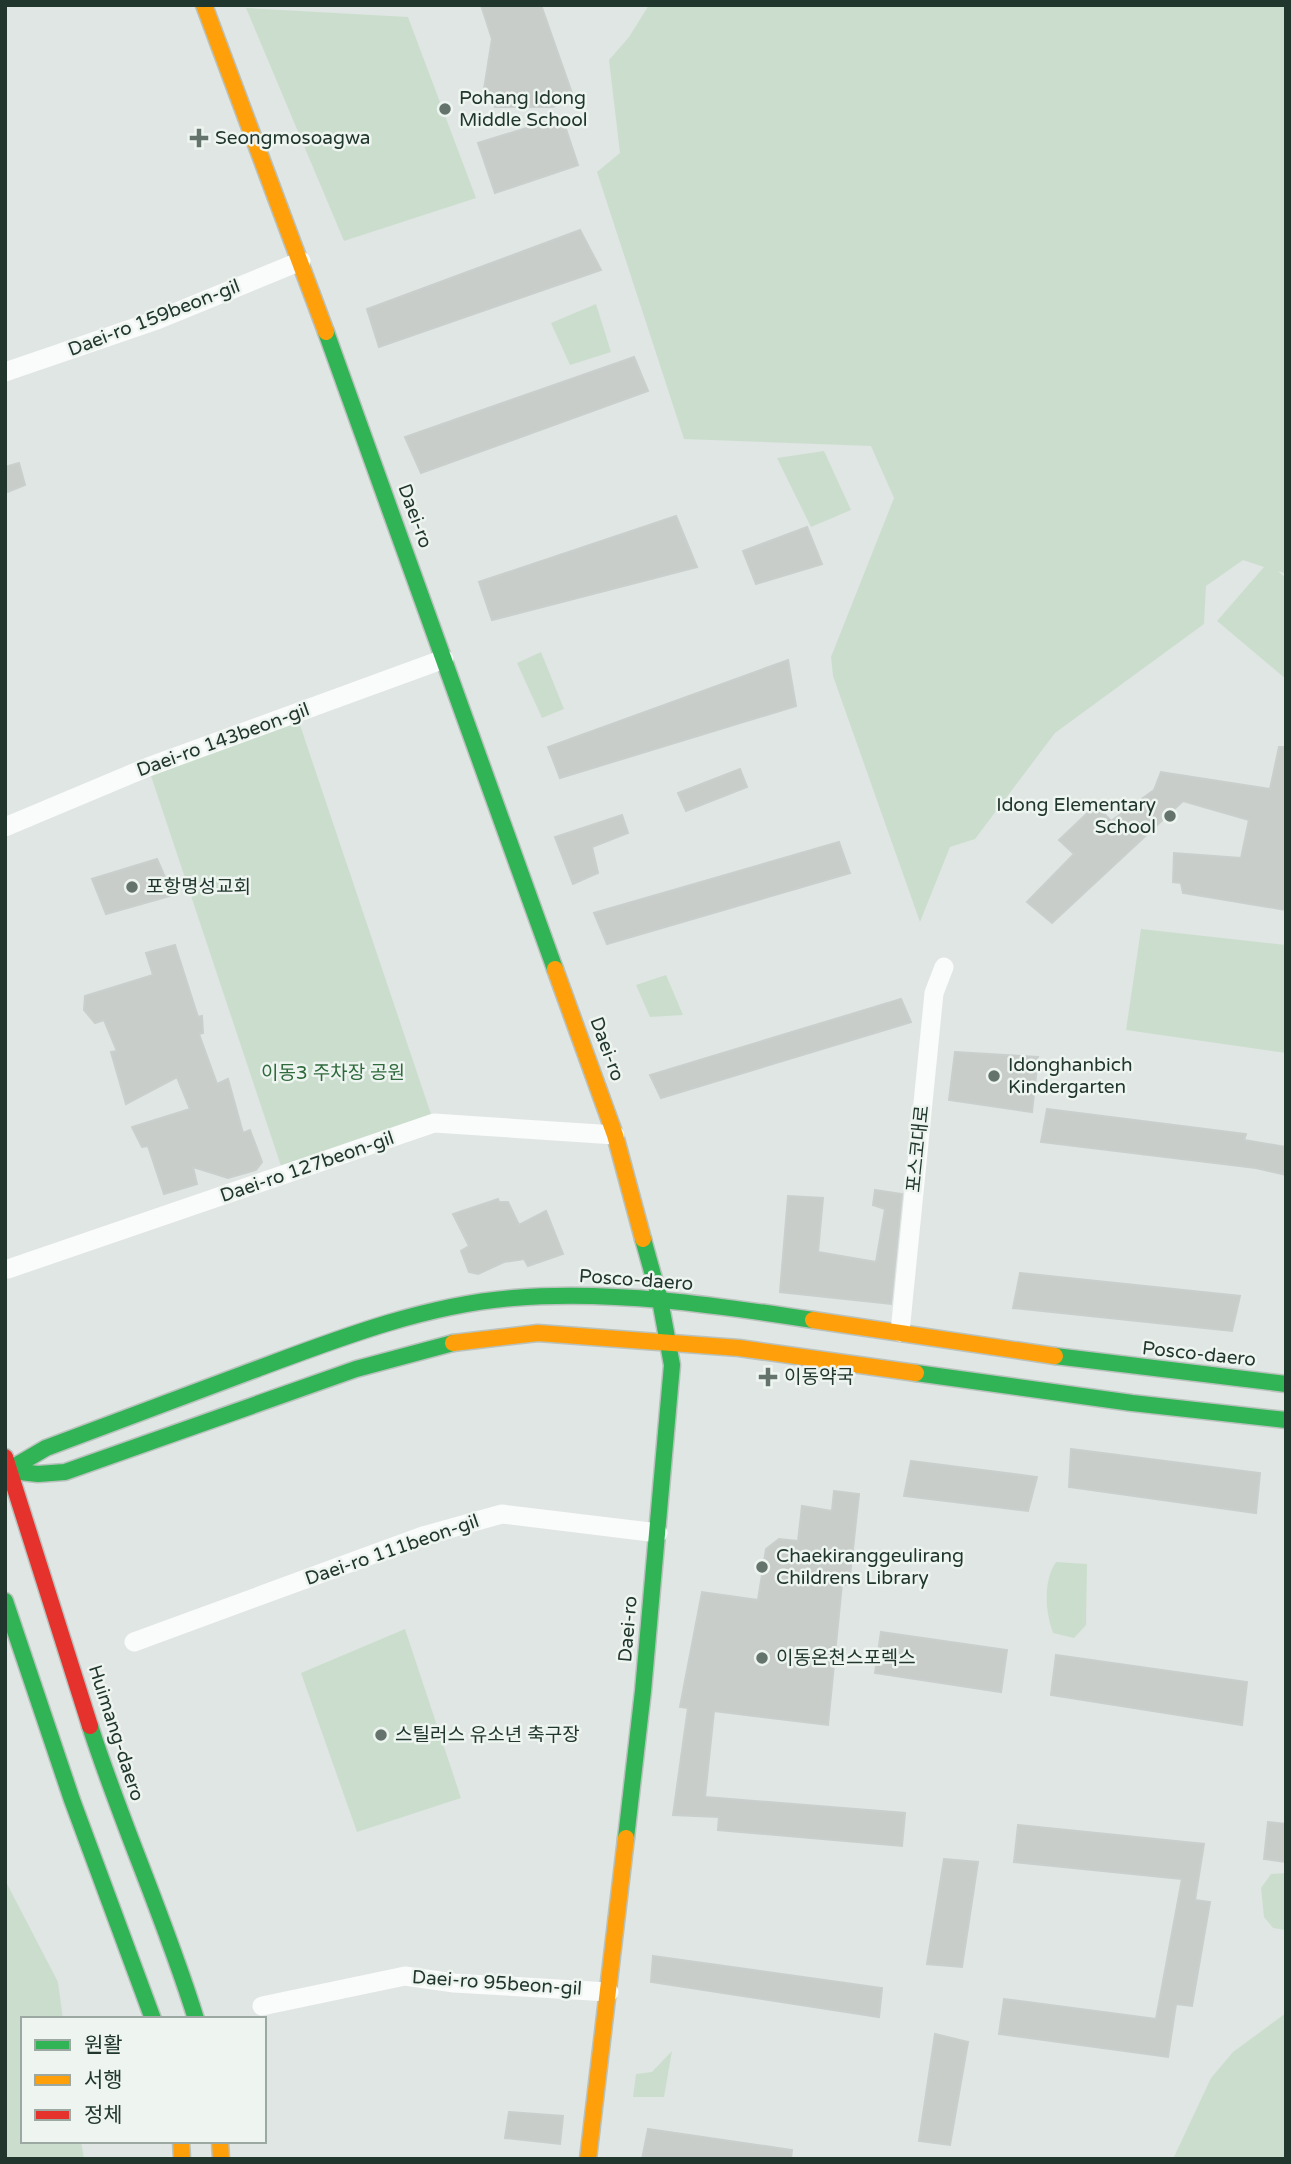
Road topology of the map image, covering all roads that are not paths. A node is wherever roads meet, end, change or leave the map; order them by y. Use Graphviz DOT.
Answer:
graph roads {
  1 [pos="204,5"];
  2 [pos="301,261"];
  3 [pos="5,372"];
  4 [pos="444,659"];
  5 [pos="5,827"];
  6 [pos="944,967"];
  7 [pos="615,1135"];
  8 [pos="8,1269"];
  9 [pos="660,1300"];
  10 [pos="900,1332"];
  11 [pos="667,1342"];
  12 [pos="1022,1351"];
  13 [pos="1286,1384"];
  14 [pos="1019,1386"];
  15 [pos="1286,1420"];
  16 [pos="7,1467"];
  17 [pos="658,1533"];
  18 [pos="5,1601"];
  19 [pos="134,1642"];
  20 [pos="610,1992"];
  21 [pos="262,2006"];
  22 [pos="152,2017"];
  23 [pos="195,2017"];
  24 [pos="588,2159"];
  1 -- 2 [label="main road, Daei-ro"];
  2 -- 3 [label="street, Daei-ro 159beon-gil"];
  2 -- 4 [label="main road, Daei-ro"];
  4 -- 5 [label="street, Daei-ro 143beon-gil"];
  4 -- 7 [label="main road, Daei-ro"];
  6 -- 10 [label="street, 포스코대로"];
  7 -- 8 [label="street, Daei-ro 127beon-gil"];
  7 -- 9 [label="main road, Daei-ro"];
  9 -- 10 [label="main road, Posco-daero"];
  9 -- 11 [label="main road, Daei-ro"];
  9 -- 16 [label="main road, Posco-daero"];
  10 -- 12 [label="main road, Posco-daero"];
  11 -- 14 [label="main road"];
  11 -- 16 [label="main road"];
  11 -- 17 [label="main road, Daei-ro"];
  12 -- 13 [label="main road, Posco-daero"];
  12 -- 14 [label="main road"];
  14 -- 15 [label="main road"];
  16 -- 23 [label="main road, Huimang-daero"];
  17 -- 19 [label="street, Daei-ro 111beon-gil"];
  17 -- 20 [label="main road, Daei-ro"];
  18 -- 22 [label="main road"];
  20 -- 21 [label="street, Daei-ro 95beon-gil"];
  20 -- 24 [label="main road, Daei-ro"];
}
